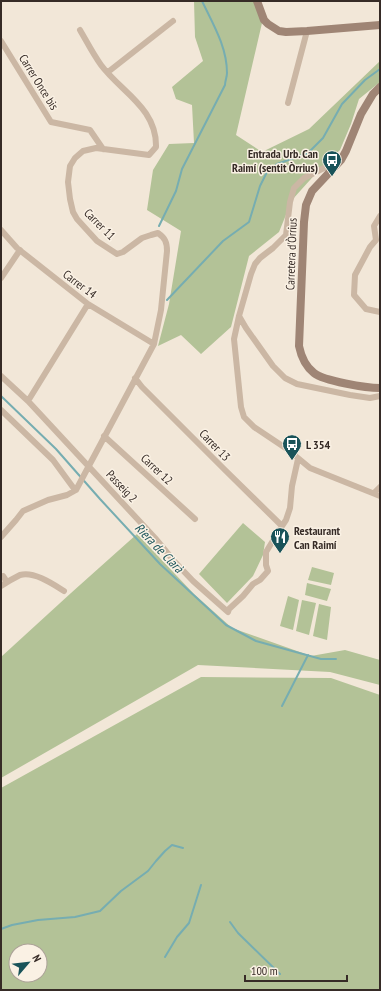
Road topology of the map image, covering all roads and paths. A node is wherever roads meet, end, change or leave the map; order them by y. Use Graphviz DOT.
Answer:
graph roads {
  1 [pos="257,1"];
  2 [pos="173,21"];
  3 [pos="380,25"];
  4 [pos="80,30"];
  5 [pos="307,31"];
  6 [pos="1,41"];
  7 [pos="108,72"];
  8 [pos="380,87"];
  9 [pos="288,103"];
  10 [pos="103,149"];
  11 [pos="335,167"];
  12 [pos="380,216"];
  13 [pos="1,230"];
  14 [pos="20,250"];
  15 [pos="1,278"];
  16 [pos="88,304"];
  17 [pos="380,312"];
  18 [pos="239,316"];
  19 [pos="154,344"];
  20 [pos="1,376"];
  21 [pos="135,378"];
  22 [pos="380,388"];
  23 [pos="380,396"];
  24 [pos="28,401"];
  25 [pos="1,410"];
  26 [pos="104,436"];
  27 [pos="298,459"];
  28 [pos="88,466"];
  29 [pos="380,487"];
  30 [pos="75,490"];
  31 [pos="374,493"];
  32 [pos="380,496"];
  33 [pos="195,519"];
  34 [pos="282,526"];
  35 [pos="1,537"];
  36 [pos="1,577"];
  37 [pos="7,582"];
  38 [pos="1,586"];
  39 [pos="64,591"];
  1 -- 5 [label="street"];
  2 -- 7 [label="street"];
  3 -- 5 [label="street"];
  4 -- 7 [label="street, Carrer 11"];
  5 -- 9 [label="street"];
  6 -- 10 [label="street, Carrer Once bis"];
  7 -- 10 [label="street, Carrer 11"];
  8 -- 11 [label="street, Carretera d'Òrrius"];
  10 -- 19 [label="street, Carrer 11"];
  11 -- 18 [label="street"];
  11 -- 22 [label="street, Carretera d'Òrrius"];
  12 -- 17 [label="street"];
  13 -- 14 [label="street, Carrer 14"];
  14 -- 15 [label="street"];
  14 -- 16 [label="street, Carrer 14"];
  16 -- 19 [label="street, Carrer 14"];
  16 -- 24 [label="street"];
  18 -- 23 [label="street"];
  18 -- 27 [label="street"];
  19 -- 21 [label="street, Carrer 11"];
  20 -- 24 [label="street, Passeig 2"];
  21 -- 26 [label="street, Carrer 11"];
  21 -- 34 [label="street, Carrer 13"];
  24 -- 28 [label="street, Passeig 2"];
  25 -- 30 [label="street"];
  26 -- 28 [label="street, Carrer 11"];
  26 -- 33 [label="street, Carrer 12"];
  27 -- 31 [label="street"];
  27 -- 34 [label="street"];
  28 -- 30 [label="street, Carrer 11"];
  28 -- 34 [label="street, Passeig 2"];
  29 -- 31 [label="street"];
  30 -- 35 [label="street"];
  31 -- 32 [label="street"];
  36 -- 37 [label="street"];
  37 -- 38 [label="street"];
  37 -- 39 [label="street"];
}
